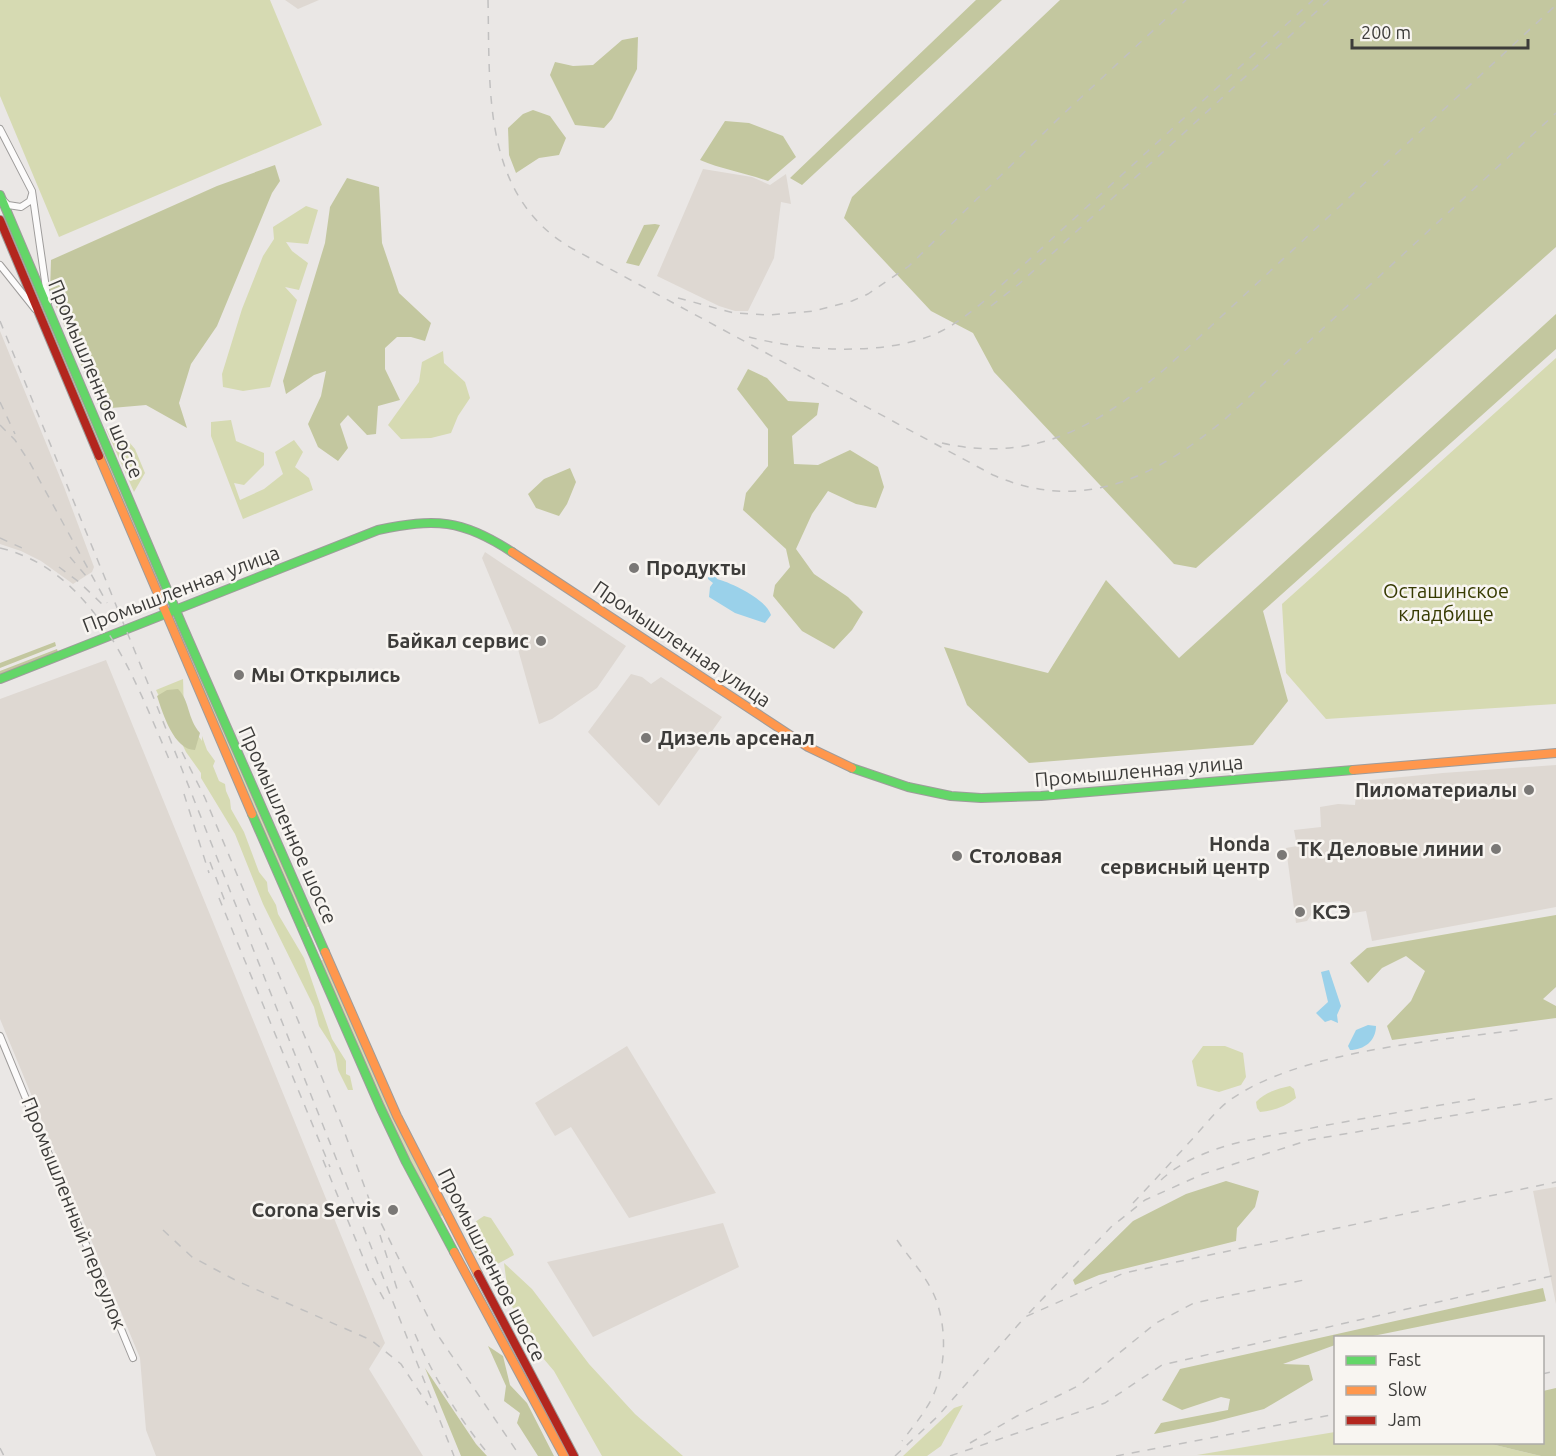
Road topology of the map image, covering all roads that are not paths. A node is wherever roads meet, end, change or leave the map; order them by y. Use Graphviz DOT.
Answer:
graph roads {
  1 [pos="0,129"];
  2 [pos="32,190"];
  3 [pos="1,197"];
  4 [pos="0,220"];
  5 [pos="0,265"];
  6 [pos="49,309"];
  7 [pos="38,314"];
  8 [pos="175,609"];
  9 [pos="165,614"];
  10 [pos="0,679"];
  11 [pos="1556,753"];
  12 [pos="318,937"];
  13 [pos="307,941"];
  14 [pos="0,1036"];
  15 [pos="455,1228"];
  16 [pos="444,1233"];
  17 [pos="133,1358"];
  18 [pos="564,1456"];
  19 [pos="574,1456"];
  1 -- 2 [label="street"];
  2 -- 3 [label="street"];
  2 -- 6 [label="street"];
  3 -- 6 [label="main road, Промышленное шоссе"];
  4 -- 7 [label="main road, Промышленное шоссе"];
  5 -- 7 [label="street"];
  6 -- 8 [label="main road, Промышленное шоссе"];
  7 -- 9 [label="main road, Промышленное шоссе"];
  8 -- 9 [label="main road, Промышленная улица"];
  8 -- 11 [label="main road, Промышленная улица"];
  8 -- 12 [label="main road, Промышленное шоссе"];
  9 -- 10 [label="main road, Промышленная улица"];
  9 -- 13 [label="main road, Промышленное шоссе"];
  12 -- 13 [label="main road"];
  12 -- 15 [label="main road, Промышленное шоссе"];
  13 -- 16 [label="main road, Промышленное шоссе"];
  14 -- 17 [label="street, Промышленный переулок"];
  15 -- 16 [label="main road"];
  15 -- 19 [label="main road, Промышленное шоссе"];
  16 -- 18 [label="main road, Промышленное шоссе"];
}
